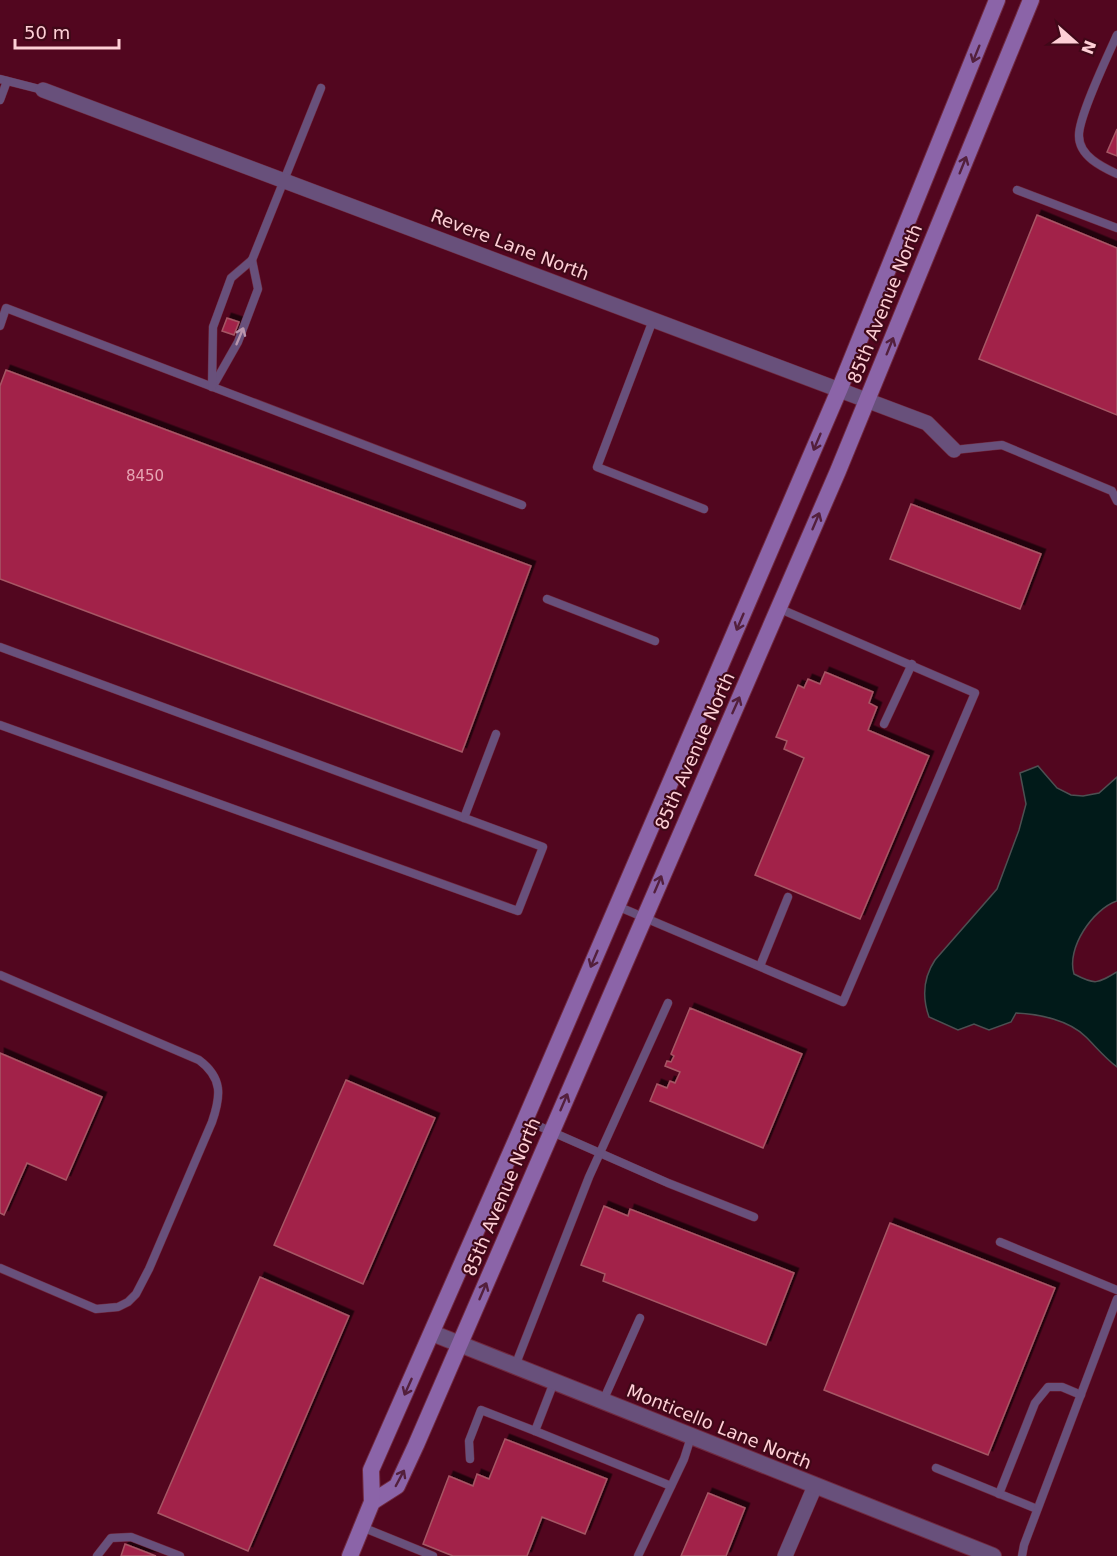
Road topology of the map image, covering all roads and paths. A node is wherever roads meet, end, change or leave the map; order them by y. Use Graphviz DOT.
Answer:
graph roads {
  1 [pos="997,0"];
  2 [pos="1031,0"];
  3 [pos="1117,35"];
  4 [pos="3,80"];
  5 [pos="321,88"];
  6 [pos="43,90"];
  7 [pos="0,100"];
  8 [pos="1117,174"];
  9 [pos="284,181"];
  10 [pos="1017,190"];
  11 [pos="1117,228"];
  12 [pos="252,260"];
  13 [pos="653,320"];
  14 [pos="0,326"];
  15 [pos="212,387"];
  16 [pos="840,388"];
  17 [pos="867,400"];
  18 [pos="954,450"];
  19 [pos="1117,501"];
  20 [pos="522,505"];
  21 [pos="704,509"];
  22 [pos="548,599"];
  23 [pos="778,608"];
  24 [pos="655,641"];
  25 [pos="0,647"];
  26 [pos="912,664"];
  27 [pos="884,724"];
  28 [pos="0,725"];
  29 [pos="496,734"];
  30 [pos="464,818"];
  31 [pos="788,897"];
  32 [pos="617,906"];
  33 [pos="644,918"];
  34 [pos="760,966"];
  35 [pos="0,975"];
  36 [pos="668,1003"];
  37 [pos="525,1120"];
  38 [pos="552,1131"];
  39 [pos="600,1153"];
  40 [pos="754,1216"];
  41 [pos="1000,1242"];
  42 [pos="0,1268"];
  43 [pos="1117,1290"];
  44 [pos="1117,1299"];
  45 [pos="640,1318"];
  46 [pos="432,1333"];
  47 [pos="460,1345"];
  48 [pos="515,1367"];
  49 [pos="554,1382"];
  50 [pos="1081,1395"];
  51 [pos="603,1402"];
  52 [pos="535,1431"];
  53 [pos="692,1437"];
  54 [pos="470,1459"];
  55 [pos="936,1468"];
  56 [pos="671,1486"];
  57 [pos="815,1486"];
  58 [pos="999,1494"];
  59 [pos="372,1502"];
  60 [pos="1037,1509"];
  61 [pos="362,1527"];
  62 [pos="97,1556"];
  63 [pos="180,1556"];
  64 [pos="350,1556"];
  65 [pos="433,1556"];
  66 [pos="638,1556"];
  67 [pos="784,1556"];
  68 [pos="993,1556"];
  69 [pos="1022,1556"];
  1 -- 16 [label="main road, 85th Avenue North, one-way"];
  17 -- 2 [label="main road, 85th Avenue North, one-way"];
  3 -- 8 [label="lane"];
  4 -- 6 [label="lane"];
  4 -- 7 [label="lane"];
  5 -- 9 [label="lane"];
  6 -- 9 [label="street, Revere Lane North"];
  9 -- 12 [label="lane"];
  9 -- 13 [label="street, Revere Lane North"];
  10 -- 11 [label="lane"];
  15 -- 12 [label="lane, one-way"];
  12 -- 15 [label="lane"];
  13 -- 16 [label="street, Revere Lane North"];
  13 -- 21 [label="lane"];
  14 -- 15 [label="lane"];
  15 -- 20 [label="lane"];
  16 -- 17 [label="street, Revere Lane North"];
  16 -- 32 [label="main road, 85th Avenue North, one-way"];
  17 -- 18 [label="street, Revere Lane North"];
  23 -- 17 [label="main road, 85th Avenue North, one-way"];
  18 -- 19 [label="lane"];
  22 -- 24 [label="lane"];
  23 -- 26 [label="lane"];
  33 -- 23 [label="main road, 85th Avenue North, one-way"];
  25 -- 30 [label="lane"];
  26 -- 27 [label="lane"];
  26 -- 34 [label="lane"];
  28 -- 30 [label="lane"];
  29 -- 30 [label="lane"];
  31 -- 34 [label="lane"];
  32 -- 33 [label="lane"];
  32 -- 37 [label="main road, 85th Avenue North, one-way"];
  33 -- 34 [label="lane"];
  38 -- 33 [label="main road, 85th Avenue North, one-way"];
  35 -- 42 [label="lane"];
  36 -- 39 [label="lane"];
  37 -- 38 [label="lane"];
  37 -- 46 [label="main road, 85th Avenue North"];
  38 -- 39 [label="lane"];
  47 -- 38 [label="main road, 85th Avenue North, one-way"];
  39 -- 40 [label="lane"];
  39 -- 48 [label="lane"];
  41 -- 43 [label="lane"];
  44 -- 50 [label="lane"];
  45 -- 51 [label="lane"];
  46 -- 47 [label="street, Monticello Lane North"];
  46 -- 59 [label="main road, 85th Avenue North, one-way"];
  47 -- 48 [label="street, Monticello Lane North"];
  59 -- 47 [label="main road, 85th Avenue North, one-way"];
  48 -- 49 [label="street, Monticello Lane North"];
  49 -- 51 [label="street, Monticello Lane North"];
  49 -- 52 [label="lane"];
  50 -- 58 [label="lane"];
  50 -- 60 [label="lane"];
  51 -- 53 [label="street, Monticello Lane North"];
  52 -- 54 [label="lane"];
  52 -- 56 [label="lane"];
  53 -- 56 [label="lane"];
  53 -- 57 [label="street, Monticello Lane North"];
  55 -- 58 [label="lane"];
  56 -- 66 [label="lane"];
  57 -- 67 [label="street"];
  57 -- 68 [label="street, Monticello Lane North"];
  58 -- 60 [label="lane"];
  59 -- 61 [label="main road, 85th Avenue North"];
  60 -- 69 [label="lane"];
  61 -- 64 [label="main road, 85th Avenue North"];
  61 -- 65 [label="lane"];
  62 -- 63 [label="lane"];
}
